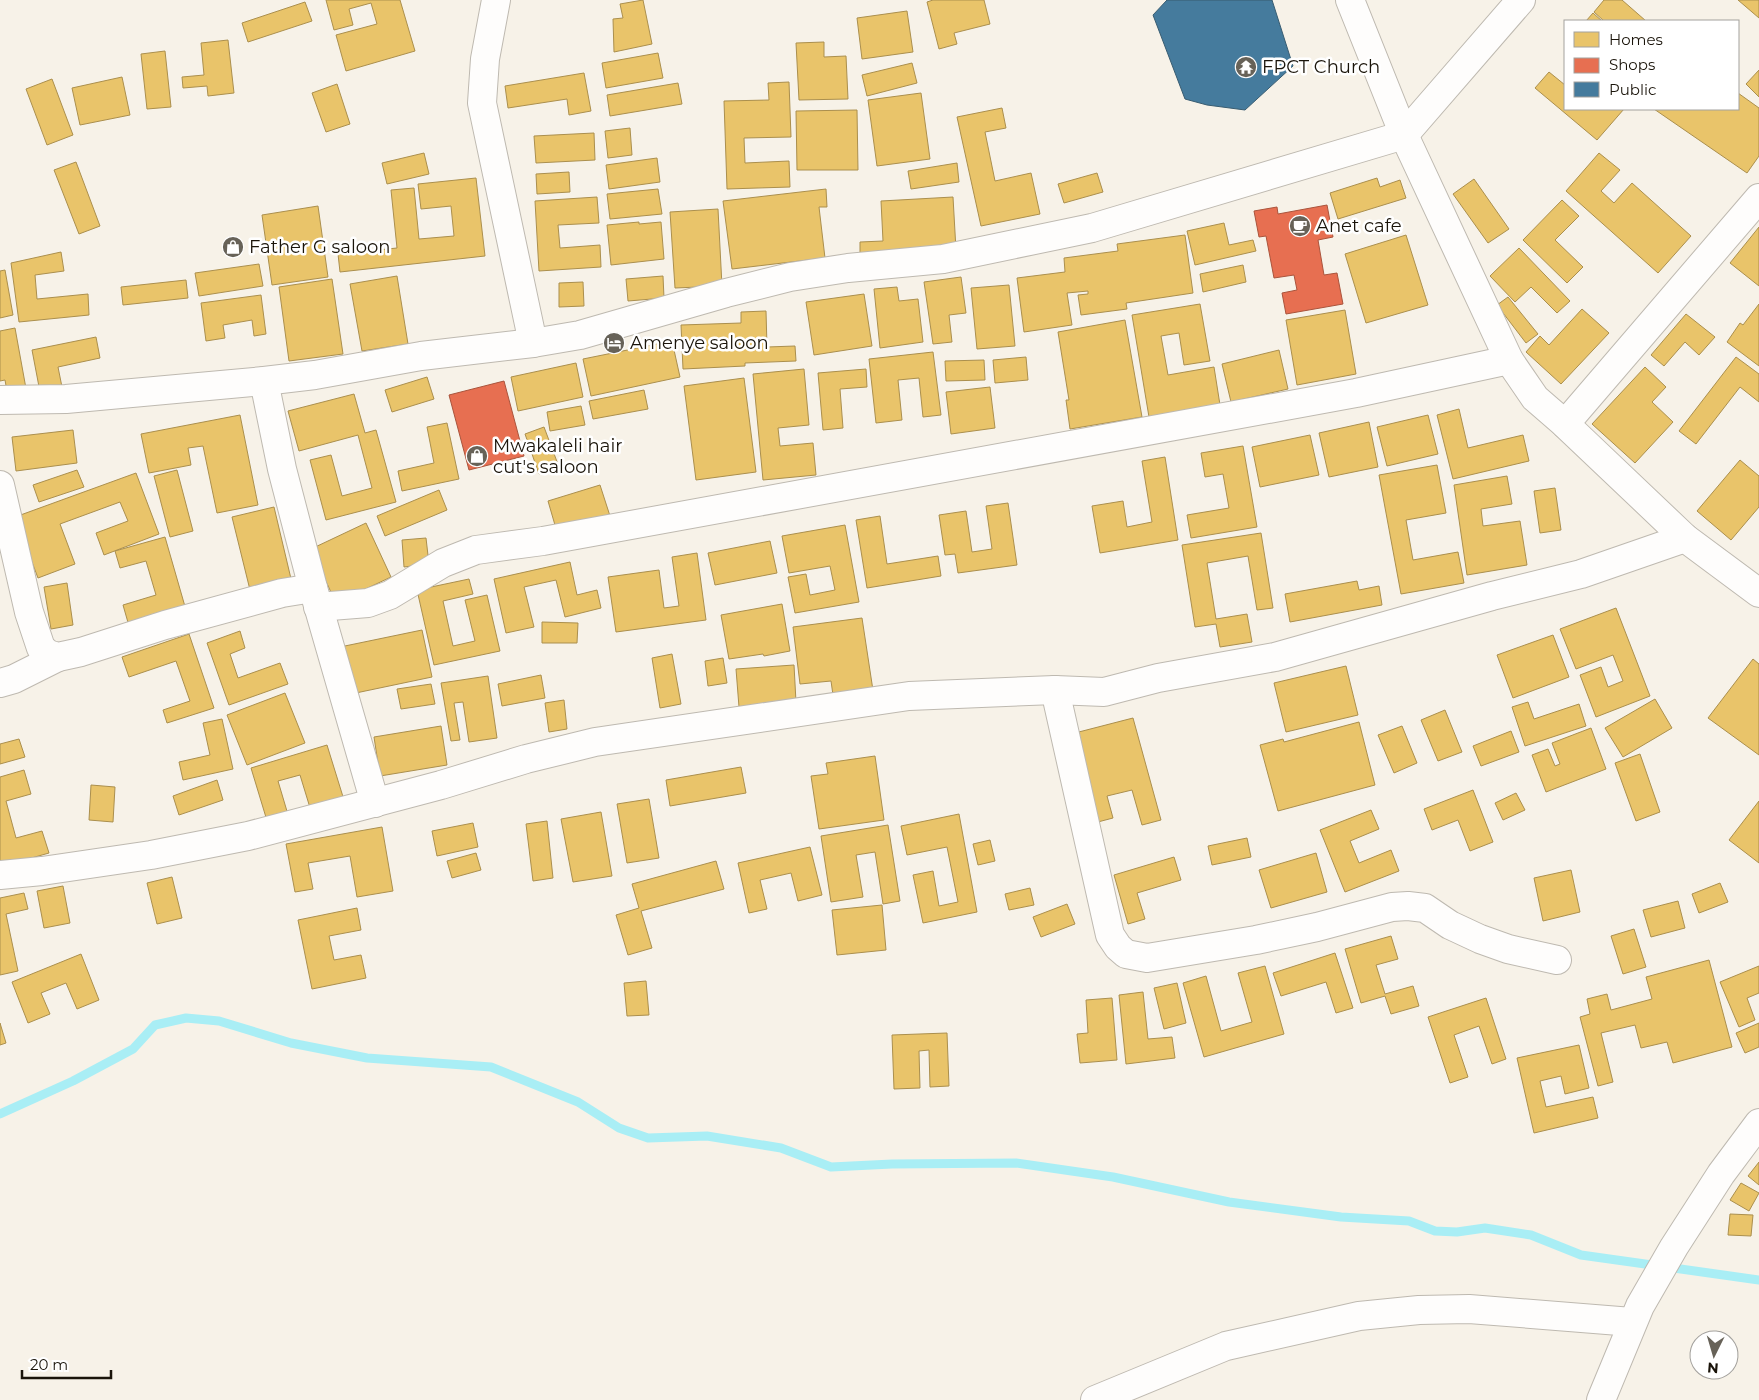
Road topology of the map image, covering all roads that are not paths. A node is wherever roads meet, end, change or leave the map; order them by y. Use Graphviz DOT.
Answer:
graph roads {
  1 [pos="496,0"];
  2 [pos="1350,0"];
  3 [pos="1522,0"];
  4 [pos="1404,135"];
  5 [pos="1759,198"];
  6 [pos="534,343"];
  7 [pos="1509,360"];
  8 [pos="264,381"];
  9 [pos="0,400"];
  10 [pos="1565,424"];
  11 [pos="0,485"];
  12 [pos="1685,538"];
  13 [pos="1759,593"];
  14 [pos="316,598"];
  15 [pos="58,657"];
  16 [pos="0,683"];
  17 [pos="1055,690"];
  18 [pos="375,803"];
  19 [pos="0,875"];
  20 [pos="1557,960"];
  21 [pos="1759,1123"];
  22 [pos="1632,1322"];
  23 [pos="1095,1400"];
  24 [pos="1602,1400"];
  1 -- 6 [label="street"];
  2 -- 4 [label="street"];
  3 -- 4 [label="street"];
  4 -- 6 [label="street"];
  4 -- 7 [label="street"];
  5 -- 10 [label="street"];
  6 -- 8 [label="street"];
  7 -- 10 [label="street"];
  7 -- 14 [label="street"];
  8 -- 9 [label="street"];
  8 -- 14 [label="street"];
  10 -- 12 [label="street"];
  11 -- 15 [label="street"];
  12 -- 13 [label="street"];
  12 -- 17 [label="street"];
  14 -- 15 [label="street"];
  14 -- 18 [label="street"];
  15 -- 16 [label="street"];
  17 -- 18 [label="street"];
  17 -- 20 [label="street"];
  18 -- 19 [label="street"];
  21 -- 22 [label="street"];
  22 -- 23 [label="street"];
  22 -- 24 [label="street"];
}
